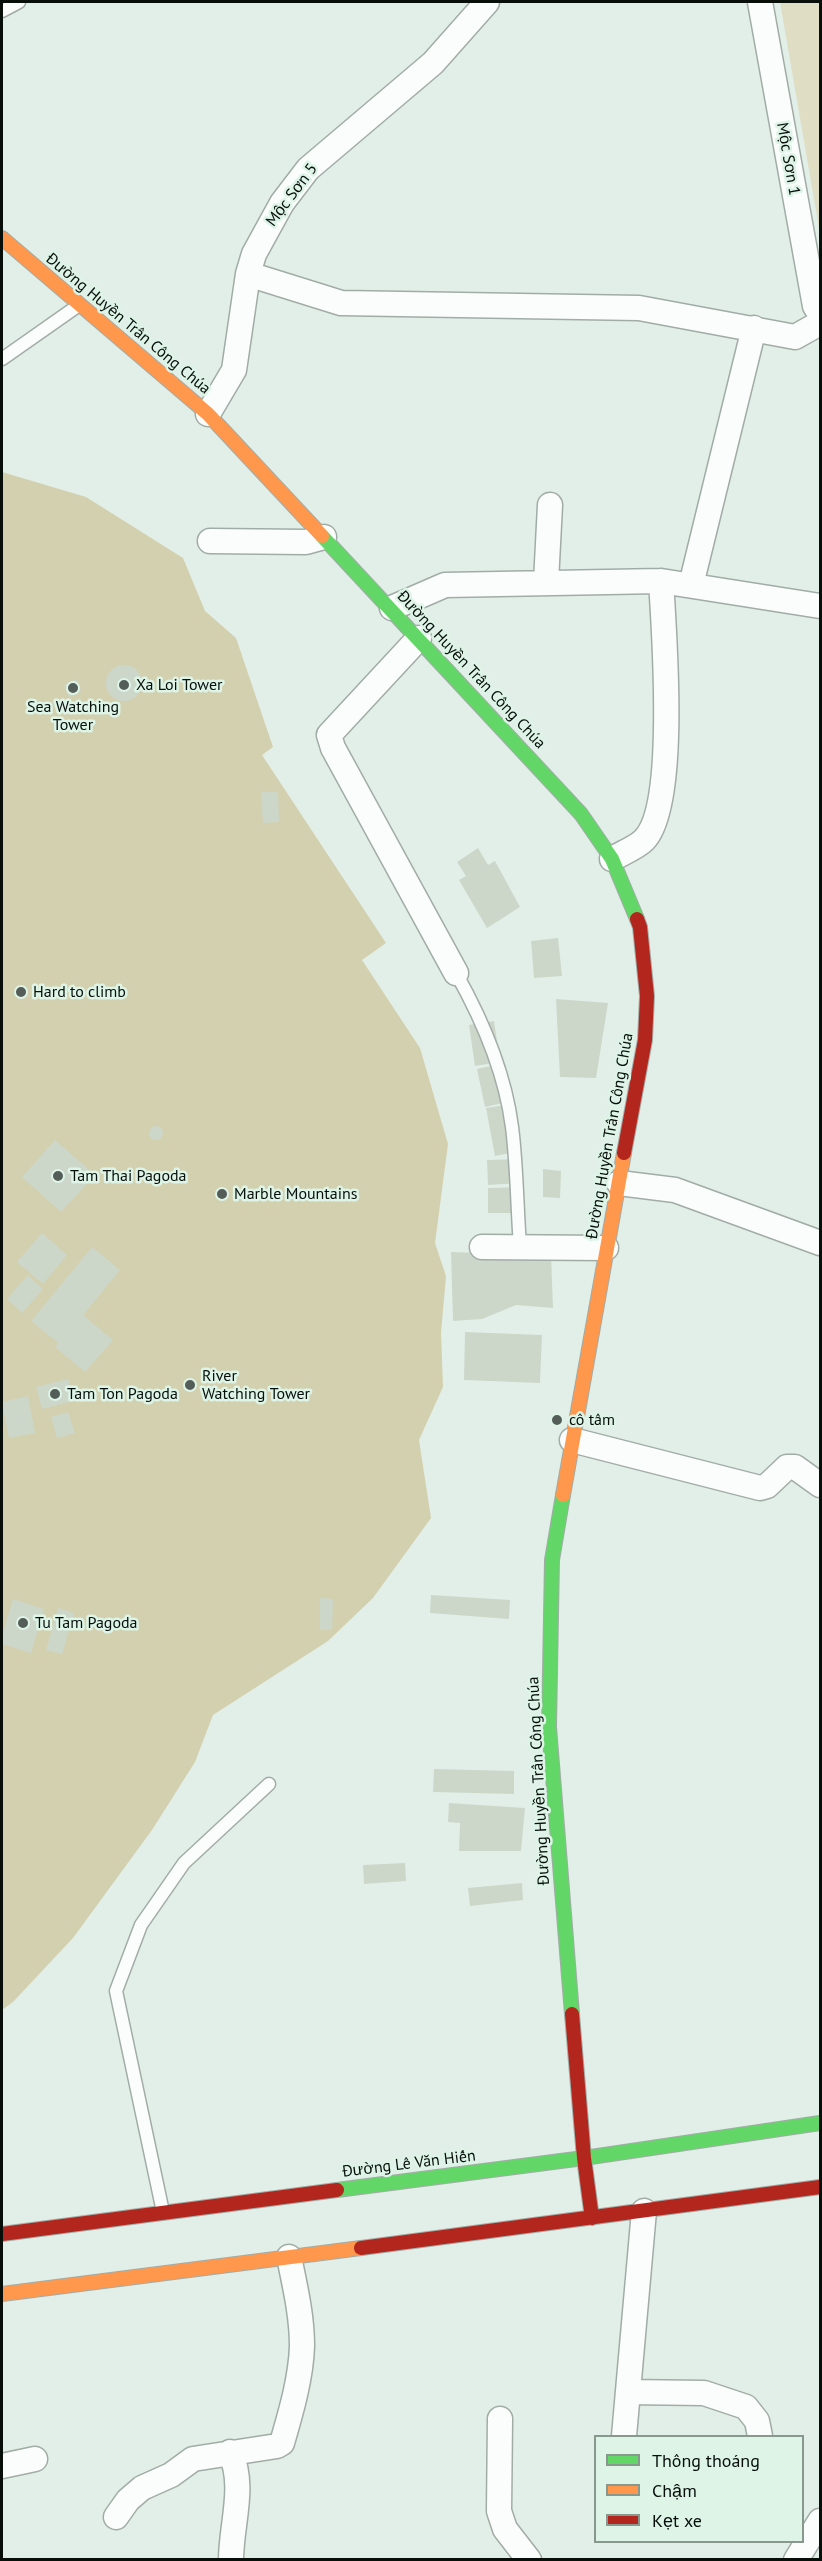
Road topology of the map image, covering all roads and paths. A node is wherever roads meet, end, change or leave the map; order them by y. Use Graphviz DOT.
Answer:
graph roads {
  1 [pos="487,2"];
  2 [pos="760,2"];
  3 [pos="3,241"];
  4 [pos="248,274"];
  5 [pos="79,304"];
  6 [pos="820,314"];
  7 [pos="820,323"];
  8 [pos="754,328"];
  9 [pos="2,359"];
  10 [pos="208,414"];
  11 [pos="550,505"];
  12 [pos="324,537"];
  13 [pos="210,541"];
  14 [pos="661,581"];
  15 [pos="546,582"];
  16 [pos="691,585"];
  17 [pos="820,606"];
  18 [pos="392,608"];
  19 [pos="419,638"];
  20 [pos="612,859"];
  21 [pos="456,973"];
  22 [pos="619,1183"];
  23 [pos="820,1243"];
  24 [pos="520,1246"];
  25 [pos="482,1247"];
  26 [pos="606,1248"];
  27 [pos="572,1440"];
  28 [pos="820,1485"];
  29 [pos="269,1784"];
  30 [pos="820,2123"];
  31 [pos="584,2157"];
  32 [pos="820,2187"];
  33 [pos="644,2211"];
  34 [pos="163,2213"];
  35 [pos="592,2218"];
  36 [pos="2,2234"];
  37 [pos="290,2257"];
  38 [pos="2,2294"];
  39 [pos="628,2392"];
  40 [pos="500,2419"];
  41 [pos="624,2435"];
  42 [pos="760,2435"];
  43 [pos="230,2452"];
  44 [pos="35,2459"];
  45 [pos="2,2466"];
  46 [pos="116,2517"];
  47 [pos="811,2531"];
  48 [pos="231,2559"];
  49 [pos="529,2559"];
  50 [pos="796,2559"];
  1 -- 4 [label="street, Mộc Sơn 5"];
  2 -- 6 [label="street, Mộc Sơn 1"];
  3 -- 5 [label="street, Đường Huyền Trân Công Chúa"];
  4 -- 8 [label="street"];
  4 -- 10 [label="street, Mộc Sơn 5"];
  5 -- 9 [label="lane"];
  5 -- 10 [label="street, Đường Huyền Trân Công Chúa"];
  7 -- 8 [label="street"];
  8 -- 16 [label="street"];
  10 -- 12 [label="street, Đường Huyền Trân Công Chúa"];
  11 -- 15 [label="street"];
  12 -- 13 [label="street"];
  12 -- 18 [label="street, Đường Huyền Trân Công Chúa"];
  14 -- 15 [label="street"];
  14 -- 16 [label="street"];
  14 -- 20 [label="street"];
  15 -- 18 [label="street"];
  16 -- 17 [label="street"];
  18 -- 19 [label="street, Đường Huyền Trân Công Chúa"];
  19 -- 20 [label="street, Đường Huyền Trân Công Chúa"];
  19 -- 21 [label="street"];
  20 -- 22 [label="street, Đường Huyền Trân Công Chúa"];
  21 -- 24 [label="lane"];
  22 -- 23 [label="street"];
  22 -- 26 [label="street, Đường Huyền Trân Công Chúa"];
  24 -- 25 [label="street"];
  24 -- 26 [label="street"];
  26 -- 27 [label="street, Đường Huyền Trân Công Chúa"];
  27 -- 28 [label="street"];
  27 -- 31 [label="street, Đường Huyền Trân Công Chúa"];
  29 -- 34 [label="lane"];
  30 -- 31 [label="street, Đường Lê Văn Hiến"];
  31 -- 34 [label="street, Đường Lê Văn Hiến"];
  31 -- 35 [label="street, Đường Huyền Trân Công Chúa"];
  32 -- 33 [label="street"];
  33 -- 35 [label="street"];
  33 -- 39 [label="street"];
  34 -- 36 [label="street, Đường Lê Văn Hiến"];
  35 -- 37 [label="street"];
  37 -- 38 [label="street"];
  37 -- 43 [label="street"];
  39 -- 41 [label="street"];
  39 -- 42 [label="street"];
  40 -- 49 [label="street"];
  43 -- 46 [label="street"];
  43 -- 48 [label="street"];
  44 -- 45 [label="street"];
  47 -- 50 [label="street"];
}
